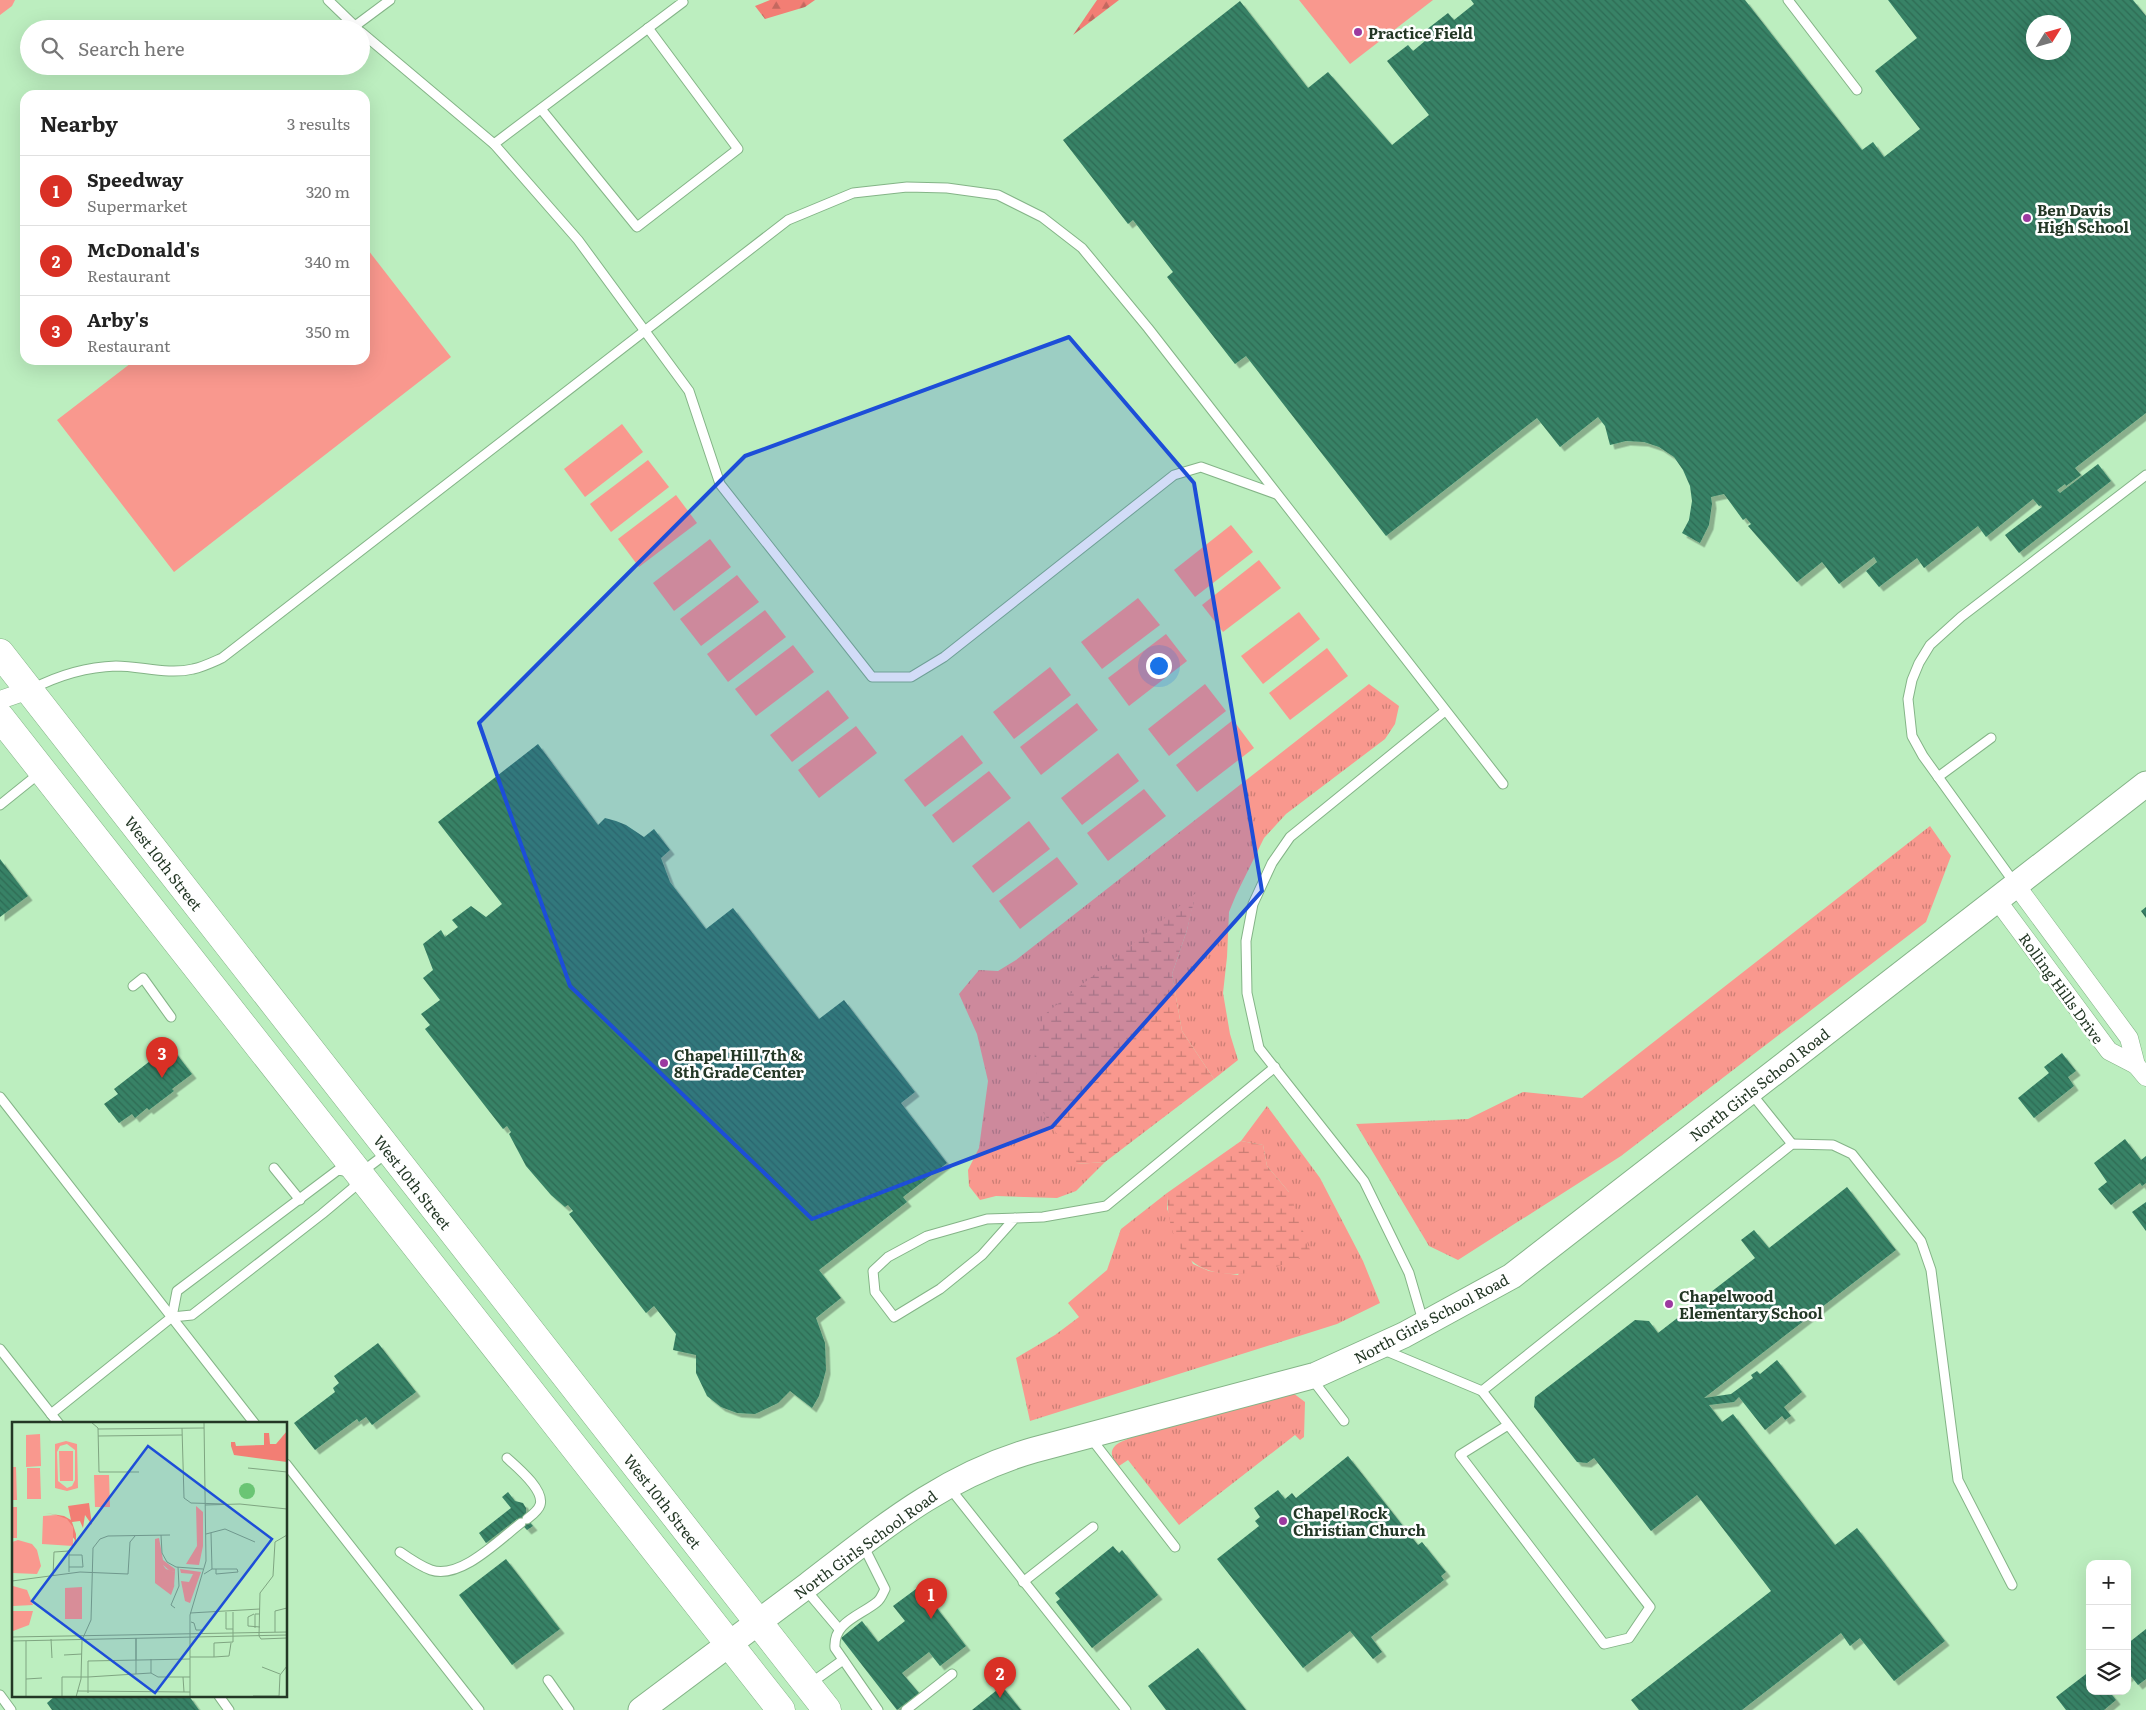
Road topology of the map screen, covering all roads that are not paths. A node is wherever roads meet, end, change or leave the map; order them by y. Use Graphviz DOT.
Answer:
graph roads {
  1 [pos="328,0"];
  2 [pos="390,0"];
  3 [pos="682,0"];
  4 [pos="1788,0"];
  5 [pos="349,20"];
  6 [pos="368,20"];
  7 [pos="648,28"];
  8 [pos="370,39"];
  9 [pos="1857,90"];
  10 [pos="541,109"];
  11 [pos="494,144"];
  12 [pos="646,330"];
  13 [pos="2146,475"];
  14 [pos="1276,494"];
  15 [pos="0,653"];
  16 [pos="29,690"];
  17 [pos="0,700"];
  18 [pos="1446,711"];
  19 [pos="0,717"];
  20 [pos="1991,738"];
  21 [pos="43,771"];
  22 [pos="1938,777"];
  23 [pos="1503,784"];
  24 [pos="2146,784"];
  25 [pos="0,805"];
  26 [pos="2016,885"];
  27 [pos="1997,900"];
  28 [pos="133,986"];
  29 [pos="171,1017"];
  30 [pos="1275,1067"];
  31 [pos="2141,1071"];
  32 [pos="1750,1091"];
  33 [pos="0,1097"];
  34 [pos="1792,1144"];
  35 [pos="389,1151"];
  36 [pos="274,1168"];
  37 [pos="359,1174"];
  38 [pos="300,1200"];
  39 [pos="1016,1218"];
  40 [pos="172,1317"];
  41 [pos="1424,1325"];
  42 [pos="1379,1348"];
  43 [pos="0,1349"];
  44 [pos="1310,1377"];
  45 [pos="1482,1391"];
  46 [pos="51,1414"];
  47 [pos="1344,1421"];
  48 [pos="57,1422"];
  49 [pos="253,1422"];
  50 [pos="1508,1425"];
  51 [pos="1089,1435"];
  52 [pos="507,1458"];
  53 [pos="288,1467"];
  54 [pos="947,1485"];
  55 [pos="1093,1528"];
  56 [pos="862,1543"];
  57 [pos="1175,1547"];
  58 [pos="400,1552"];
  59 [pos="1023,1582"];
  60 [pos="2012,1585"];
  61 [pos="804,1588"];
  62 [pos="758,1622"];
  63 [pos="839,1629"];
  64 [pos="730,1644"];
  65 [pos="843,1660"];
  66 [pos="952,1674"];
  67 [pos="548,1680"];
  68 [pos="807,1686"];
  69 [pos="0,1695"];
  70 [pos="220,1698"];
  71 [pos="11,1710"];
  72 [pos="229,1710"];
  73 [pos="479,1710"];
  74 [pos="569,1710"];
  75 [pos="640,1710"];
  76 [pos="781,1710"];
  77 [pos="827,1710"];
  78 [pos="878,1710"];
  79 [pos="906,1710"];
  80 [pos="1126,1710"];
  1 -- 5 [label="lane"];
  2 -- 6 [label="lane"];
  3 -- 7 [label="lane"];
  4 -- 9 [label="lane"];
  7 -- 10 [label="lane"];
  7 -- 10 [label="lane"];
  8 -- 11 [label="lane"];
  10 -- 11 [label="lane"];
  11 -- 12 [label="lane"];
  12 -- 14 [label="lane"];
  12 -- 14 [label="lane"];
  12 -- 16 [label="lane"];
  13 -- 22 [label="lane"];
  14 -- 18 [label="lane"];
  15 -- 16 [label="main road, West 10th Street"];
  16 -- 17 [label="street"];
  16 -- 35 [label="main road, West 10th Street"];
  18 -- 23 [label="lane"];
  18 -- 30 [label="lane"];
  19 -- 21 [label="main road"];
  20 -- 22 [label="lane"];
  21 -- 25 [label="lane"];
  21 -- 37 [label="main road"];
  22 -- 26 [label="lane"];
  24 -- 26 [label="main road, North Girls School Road"];
  26 -- 27 [label="main road, North Girls School Road"];
  26 -- 31 [label="street, Rolling Hills Drive"];
  27 -- 31 [label="street, Rolling Hills Drive"];
  27 -- 32 [label="main road, North Girls School Road"];
  28 -- 29 [label="lane"];
  30 -- 39 [label="lane"];
  30 -- 41 [label="lane"];
  32 -- 34 [label="lane"];
  32 -- 41 [label="main road, North Girls School Road"];
  33 -- 40 [label="lane"];
  34 -- 45 [label="lane"];
  34 -- 60 [label="lane"];
  35 -- 37 [label="lane"];
  35 -- 62 [label="main road, West 10th Street"];
  36 -- 38 [label="lane"];
  37 -- 38 [label="lane"];
  37 -- 40 [label="lane"];
  37 -- 64 [label="main road"];
  38 -- 40 [label="lane"];
  39 -- 39 [label="lane"];
  40 -- 46 [label="lane"];
  40 -- 49 [label="lane"];
  41 -- 42 [label="main road, North Girls School Road"];
  42 -- 44 [label="main road, North Girls School Road"];
  42 -- 45 [label="lane"];
  43 -- 46 [label="lane"];
  44 -- 47 [label="lane"];
  44 -- 51 [label="main road, North Girls School Road"];
  45 -- 50 [label="lane"];
  46 -- 48 [label="lane"];
  50 -- 50 [label="lane"];
  51 -- 54 [label="main road, North Girls School Road"];
  51 -- 57 [label="lane"];
  52 -- 58 [label="lane"];
  53 -- 73 [label="lane"];
  54 -- 56 [label="main road, North Girls School Road"];
  54 -- 59 [label="lane"];
  55 -- 59 [label="lane"];
  56 -- 61 [label="main road, North Girls School Road"];
  56 -- 63 [label="lane"];
  59 -- 80 [label="lane"];
  61 -- 62 [label="main road, North Girls School Road"];
  61 -- 63 [label="lane"];
  62 -- 64 [label="main road, North Girls School Road"];
  62 -- 68 [label="main road, West 10th Street"];
  63 -- 65 [label="lane"];
  64 -- 75 [label="main road, North Girls School Road"];
  64 -- 76 [label="main road"];
  65 -- 68 [label="lane"];
  65 -- 78 [label="lane"];
  66 -- 79 [label="lane"];
  67 -- 74 [label="lane"];
  68 -- 77 [label="main road, West 10th Street"];
  69 -- 71 [label="lane"];
  70 -- 72 [label="lane"];
}
